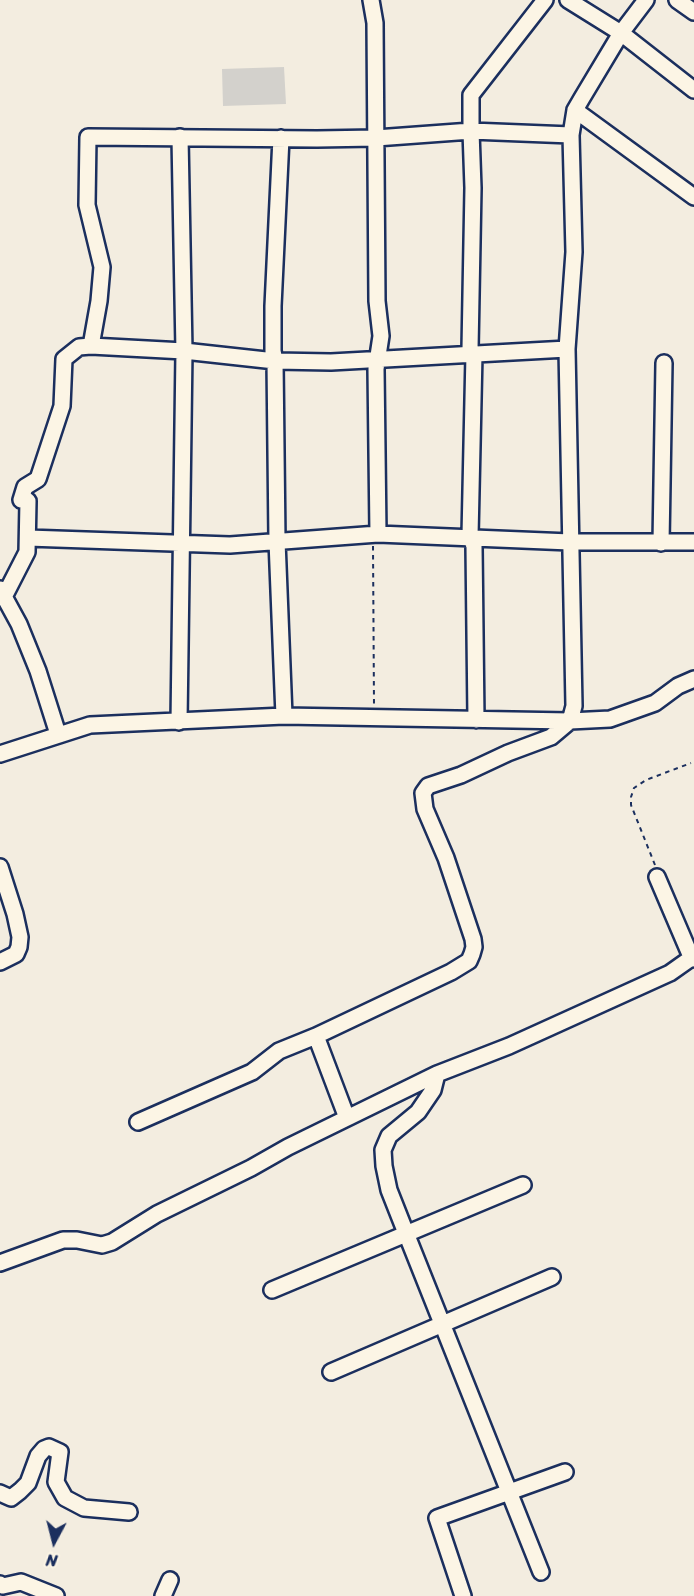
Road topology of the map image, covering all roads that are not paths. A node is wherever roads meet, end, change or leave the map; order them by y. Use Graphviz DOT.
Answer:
graph roads {
  1 [pos="371,0"];
  2 [pos="545,0"];
  3 [pos="568,0"];
  4 [pos="646,0"];
  5 [pos="677,0"];
  6 [pos="694,12"];
  7 [pos="621,33"];
  8 [pos="694,90"];
  9 [pos="576,110"];
  10 [pos="471,131"];
  11 [pos="571,135"];
  12 [pos="180,137"];
  13 [pos="281,138"];
  14 [pos="376,138"];
  15 [pos="694,197"];
  16 [pos="91,346"];
  17 [pos="567,349"];
  18 [pos="184,351"];
  19 [pos="474,354"];
  20 [pos="377,358"];
  21 [pos="275,361"];
  22 [pos="664,363"];
  23 [pos="376,534"];
  24 [pos="470,536"];
  25 [pos="27,538"];
  26 [pos="277,541"];
  27 [pos="182,542"];
  28 [pos="570,542"];
  29 [pos="694,542"];
  30 [pos="661,543"];
  31 [pos="2,592"];
  32 [pos="694,679"];
  33 [pos="284,717"];
  34 [pos="476,720"];
  35 [pos="570,721"];
  36 [pos="179,722"];
  37 [pos="58,734"];
  38 [pos="0,754"];
  39 [pos="0,867"];
  40 [pos="657,877"];
  41 [pos="693,957"];
  42 [pos="0,962"];
  43 [pos="316,1036"];
  44 [pos="437,1074"];
  45 [pos="347,1118"];
  46 [pos="138,1122"];
  47 [pos="523,1185"];
  48 [pos="406,1233"];
  49 [pos="0,1263"];
  50 [pos="552,1276"];
  51 [pos="272,1290"];
  52 [pos="442,1324"];
  53 [pos="331,1371"];
  54 [pos="565,1472"];
  55 [pos="509,1492"];
  56 [pos="0,1493"];
  57 [pos="129,1512"];
  58 [pos="541,1572"];
  59 [pos="170,1580"];
  60 [pos="0,1584"];
  61 [pos="56,1596"];
  62 [pos="163,1596"];
  63 [pos="463,1596"];
  1 -- 14 [label="street"];
  2 -- 10 [label="street"];
  3 -- 7 [label="street"];
  4 -- 7 [label="street"];
  5 -- 6 [label="street"];
  7 -- 8 [label="street"];
  7 -- 9 [label="street"];
  9 -- 11 [label="street"];
  9 -- 15 [label="street"];
  10 -- 11 [label="street"];
  10 -- 14 [label="street"];
  10 -- 19 [label="street"];
  11 -- 17 [label="street"];
  12 -- 13 [label="street"];
  12 -- 16 [label="street"];
  12 -- 18 [label="street"];
  13 -- 14 [label="street"];
  13 -- 21 [label="street"];
  14 -- 20 [label="street"];
  16 -- 18 [label="street"];
  16 -- 25 [label="street"];
  17 -- 19 [label="street"];
  17 -- 28 [label="street"];
  18 -- 21 [label="street"];
  18 -- 27 [label="street"];
  19 -- 20 [label="street"];
  19 -- 24 [label="street"];
  20 -- 21 [label="street"];
  20 -- 23 [label="street"];
  21 -- 26 [label="street"];
  22 -- 30 [label="street"];
  23 -- 24 [label="street"];
  23 -- 26 [label="street"];
  24 -- 28 [label="street"];
  24 -- 34 [label="street"];
  25 -- 27 [label="street"];
  25 -- 31 [label="street"];
  26 -- 27 [label="street"];
  26 -- 33 [label="street"];
  27 -- 36 [label="street"];
  28 -- 30 [label="street"];
  28 -- 35 [label="street"];
  29 -- 30 [label="street"];
  31 -- 37 [label="street"];
  32 -- 35 [label="street"];
  33 -- 34 [label="street"];
  33 -- 36 [label="street"];
  34 -- 35 [label="street"];
  35 -- 43 [label="street"];
  36 -- 37 [label="street"];
  37 -- 38 [label="street"];
  39 -- 42 [label="street"];
  40 -- 41 [label="street"];
  41 -- 44 [label="street"];
  43 -- 45 [label="street"];
  43 -- 46 [label="street"];
  44 -- 45 [label="street"];
  44 -- 48 [label="street"];
  45 -- 49 [label="street"];
  47 -- 48 [label="street"];
  48 -- 51 [label="street"];
  48 -- 52 [label="street"];
  50 -- 52 [label="street"];
  52 -- 53 [label="street"];
  52 -- 55 [label="street"];
  54 -- 55 [label="street"];
  55 -- 58 [label="street"];
  55 -- 63 [label="street"];
  56 -- 57 [label="street"];
  59 -- 62 [label="street"];
  60 -- 61 [label="street"];
}
